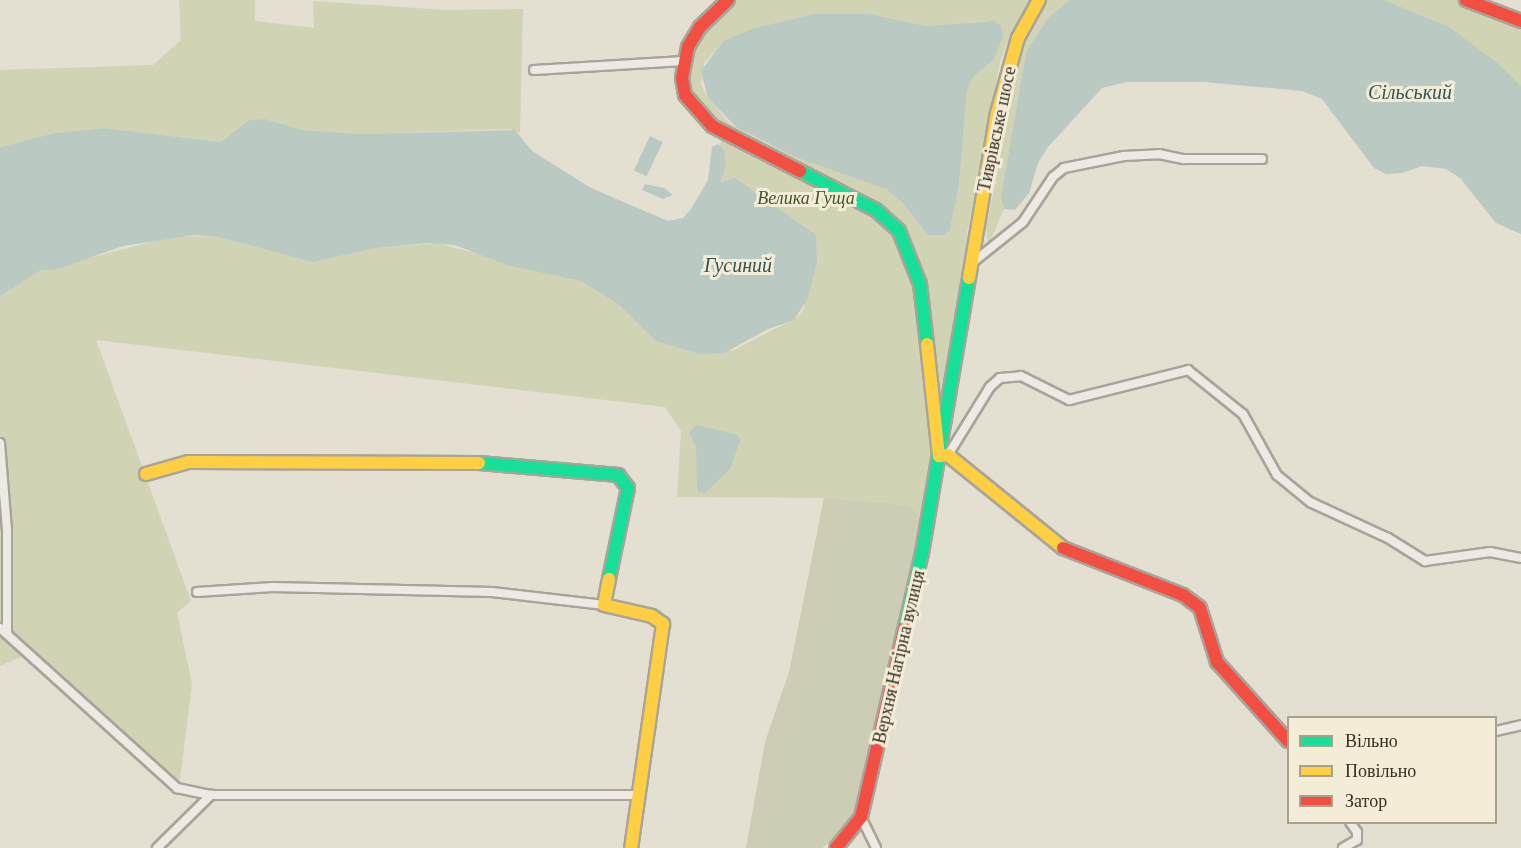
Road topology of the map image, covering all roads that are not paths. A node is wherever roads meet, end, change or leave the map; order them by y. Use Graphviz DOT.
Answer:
graph roads {
  1 [pos="728,0"];
  2 [pos="1466,0"];
  3 [pos="1035,2"];
  4 [pos="1485,3"];
  5 [pos="1521,21"];
  6 [pos="684,61"];
  7 [pos="534,70"];
  8 [pos="1262,159"];
  9 [pos="971,264"];
  10 [pos="0,443"];
  11 [pos="944,456"];
  12 [pos="146,474"];
  13 [pos="1521,558"];
  14 [pos="197,592"];
  15 [pos="604,605"];
  16 [pos="3,631"];
  17 [pos="1521,725"];
  18 [pos="1497,730"];
  19 [pos="1287,740"];
  20 [pos="211,795"];
  21 [pos="636,795"];
  22 [pos="861,817"];
  23 [pos="1351,824"];
  24 [pos="157,848"];
  25 [pos="631,848"];
  26 [pos="836,848"];
  27 [pos="876,848"];
  28 [pos="1343,848"];
  1 -- 6 [label="street"];
  2 -- 4 [label="street"];
  3 -- 9 [label="street, Тиврівське шосе"];
  4 -- 5 [label="street"];
  6 -- 7 [label="street"];
  6 -- 11 [label="street"];
  8 -- 9 [label="street"];
  9 -- 11 [label="street, Верхня Нагірна вулиця"];
  10 -- 16 [label="street"];
  11 -- 13 [label="street"];
  11 -- 19 [label="street"];
  11 -- 22 [label="street, Верхня Нагірна вулиця"];
  12 -- 15 [label="street"];
  14 -- 15 [label="street"];
  15 -- 21 [label="street"];
  16 -- 20 [label="street"];
  17 -- 18 [label="street"];
  20 -- 21 [label="street"];
  20 -- 24 [label="street"];
  21 -- 25 [label="street"];
  22 -- 26 [label="street, Верхня Нагірна вулиця"];
  22 -- 27 [label="street"];
  23 -- 28 [label="street"];
}
